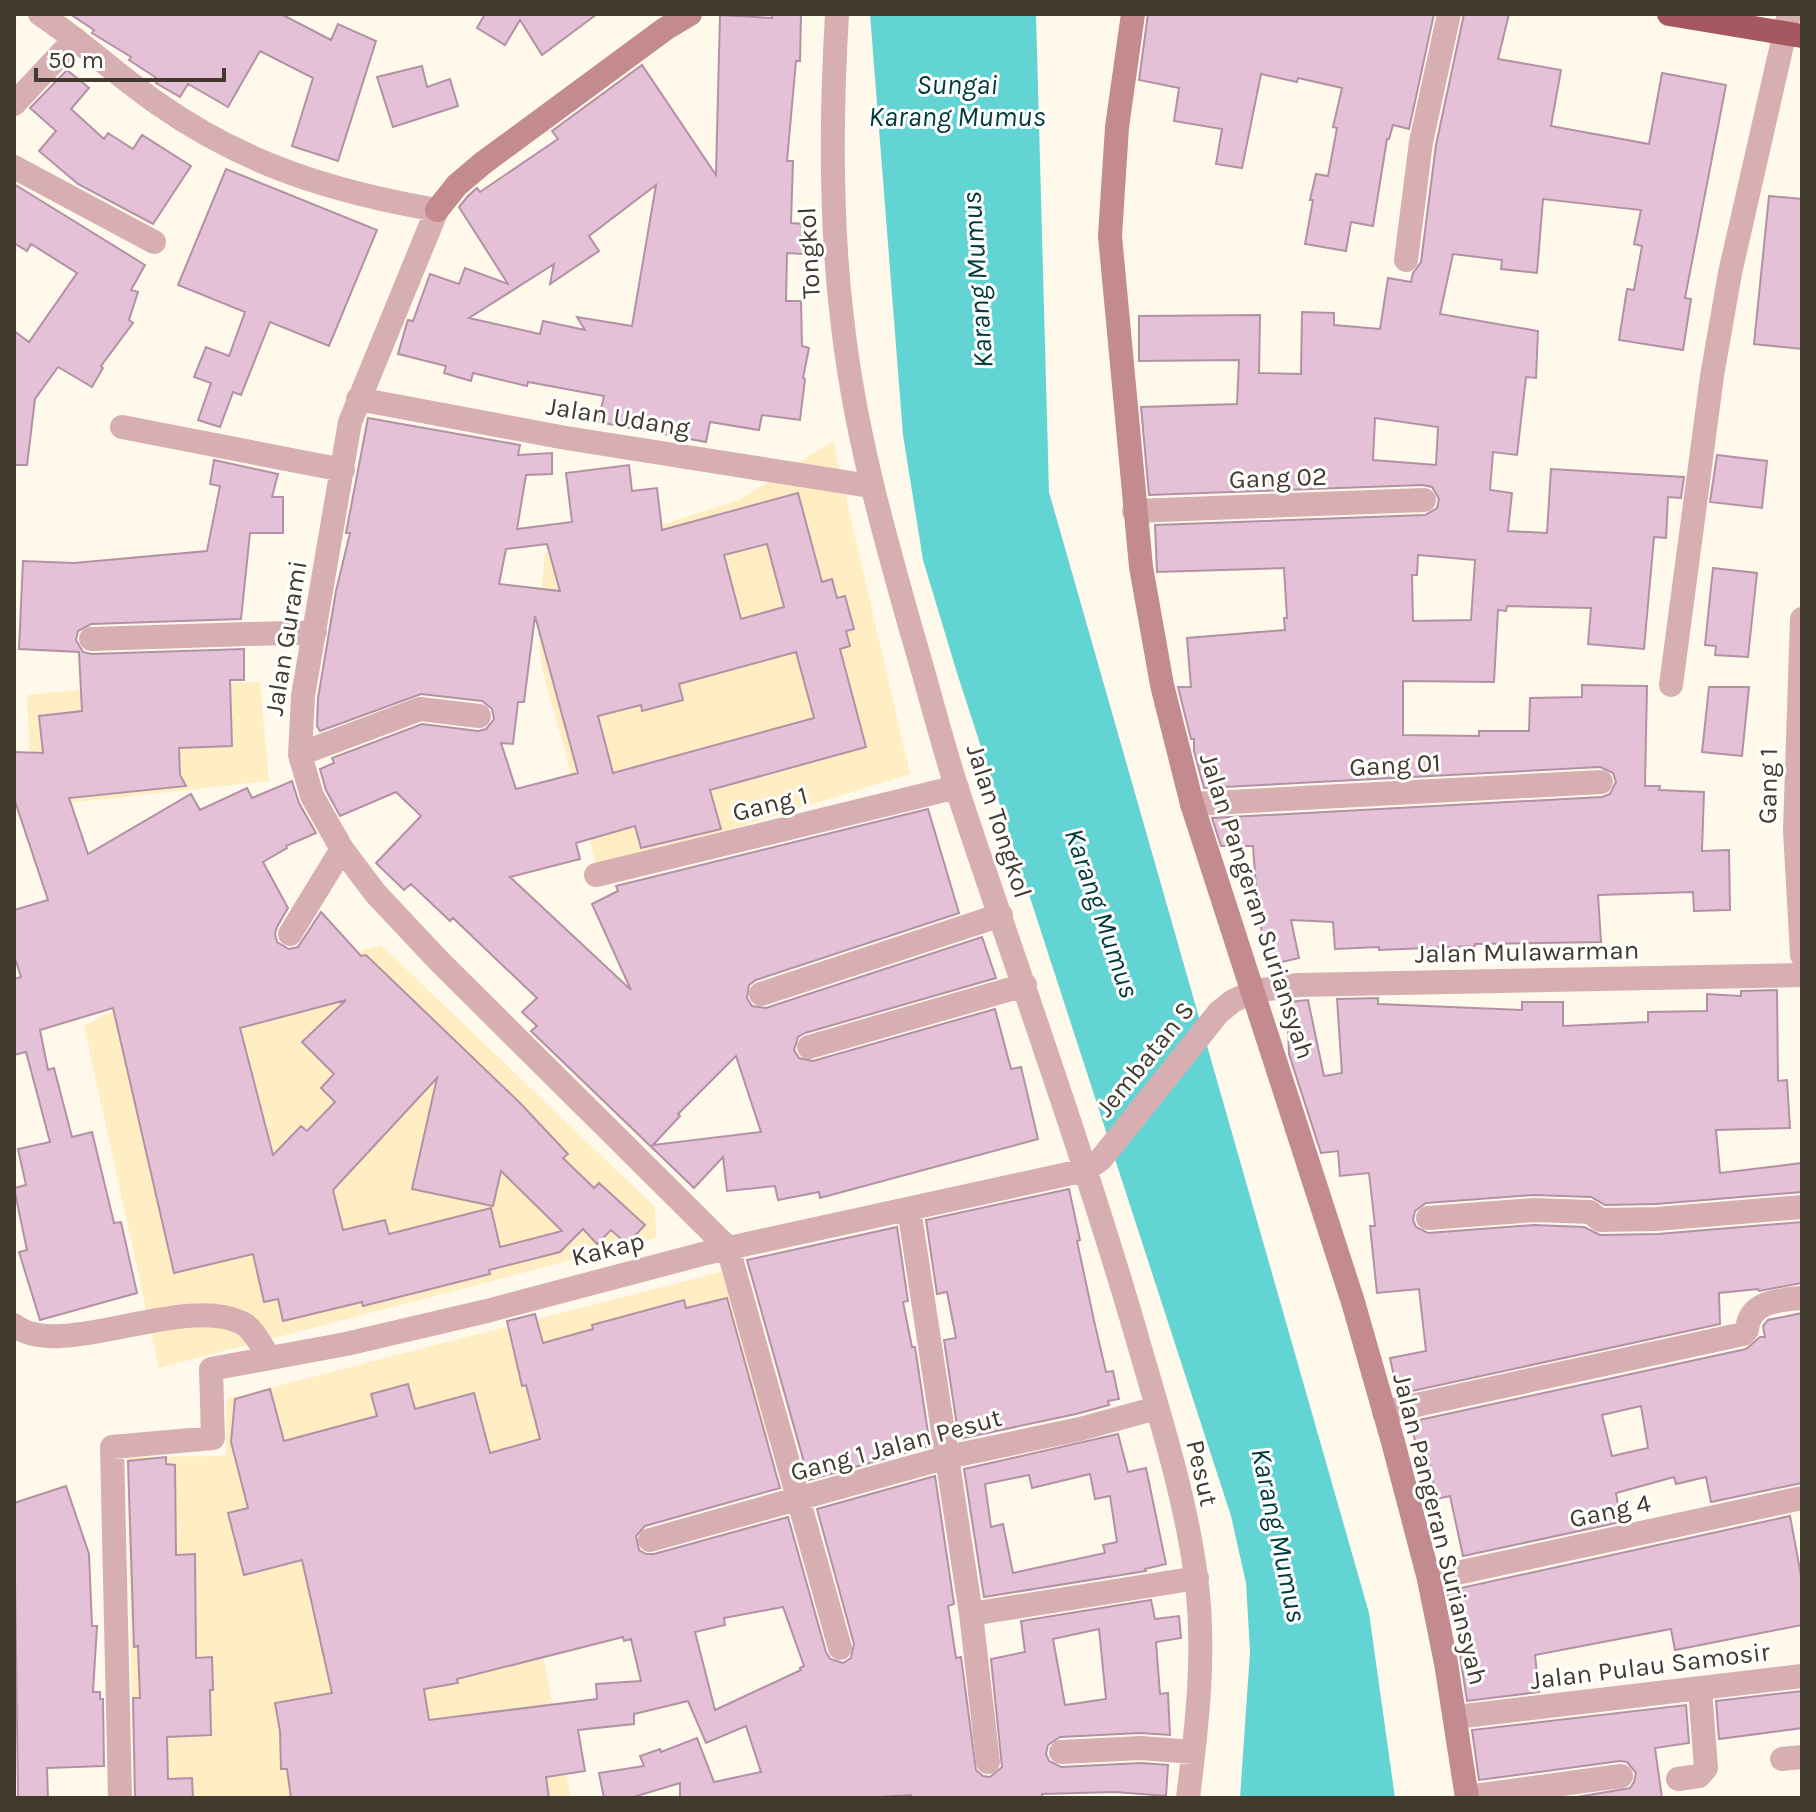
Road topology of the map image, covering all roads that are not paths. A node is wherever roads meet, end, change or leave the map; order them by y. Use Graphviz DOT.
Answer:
graph roads {
  1 [pos="40,14"];
  2 [pos="690,14"];
  3 [pos="837,14"];
  4 [pos="1133,14"];
  5 [pos="1449,14"];
  6 [pos="1669,14"];
  7 [pos="1792,27"];
  8 [pos="75,39"];
  9 [pos="14,104"];
  10 [pos="14,167"];
  11 [pos="437,210"];
  12 [pos="154,242"];
  13 [pos="1406,260"];
  14 [pos="358,399"];
  15 [pos="122,427"];
  16 [pos="343,470"];
  17 [pos="870,486"];
  18 [pos="1424,500"];
  19 [pos="1134,511"];
  20 [pos="1802,619"];
  21 [pos="315,632"];
  22 [pos="91,639"];
  23 [pos="1671,685"];
  24 [pos="479,716"];
  25 [pos="300,754"];
  26 [pos="1601,782"];
  27 [pos="957,787"];
  28 [pos="1192,804"];
  29 [pos="342,849"];
  30 [pos="596,875"];
  31 [pos="1001,915"];
  32 [pos="290,934"];
  33 [pos="1802,955"];
  34 [pos="1802,975"];
  35 [pos="1025,985"];
  36 [pos="1254,991"];
  37 [pos="761,994"];
  38 [pos="809,1047"];
  39 [pos="1095,1163"];
  40 [pos="1802,1207"];
  41 [pos="909,1209"];
  42 [pos="1428,1218"];
  43 [pos="728,1248"];
  44 [pos="1802,1298"];
  45 [pos="14,1325"];
  46 [pos="269,1357"];
  47 [pos="1157,1408"];
  48 [pos="1384,1412"];
  49 [pos="948,1457"];
  50 [pos="1802,1498"];
  51 [pos="799,1499"];
  52 [pos="650,1540"];
  53 [pos="1197,1578"];
  54 [pos="1429,1579"];
  55 [pos="971,1614"];
  56 [pos="840,1648"];
  57 [pos="1802,1676"];
  58 [pos="1700,1689"];
  59 [pos="1456,1717"];
  60 [pos="1061,1752"];
  61 [pos="1193,1752"];
  62 [pos="988,1762"];
  63 [pos="1621,1776"];
  64 [pos="1678,1779"];
  65 [pos="120,1798"];
  66 [pos="1188,1798"];
  67 [pos="1467,1798"];
  1 -- 8 [label="street"];
  2 -- 11 [label="main road, Jalan Gurami"];
  3 -- 17 [label="street, Tongkol"];
  4 -- 19 [label="main road, Jalan Pangeran Suriansyah"];
  5 -- 13 [label="street"];
  6 -- 7 [label="highway"];
  7 -- 23 [label="street"];
  8 -- 9 [label="street"];
  8 -- 11 [label="street"];
  10 -- 12 [label="street"];
  11 -- 14 [label="street, Jalan Gurami"];
  14 -- 16 [label="street, Jalan Gurami"];
  14 -- 17 [label="street, Jalan Udang"];
  15 -- 16 [label="street"];
  16 -- 21 [label="street, Jalan Gurami"];
  17 -- 27 [label="street, Jalan Tongkol"];
  18 -- 19 [label="street, Gang 02"];
  19 -- 28 [label="main road, Jalan Pangeran Suriansyah"];
  20 -- 33 [label="street, Gang 1"];
  21 -- 22 [label="street"];
  21 -- 25 [label="street, Jalan Gurami"];
  24 -- 25 [label="street"];
  25 -- 29 [label="street, Jalan Gurami"];
  26 -- 28 [label="street, Gang 01"];
  27 -- 30 [label="street, Gang 1"];
  27 -- 31 [label="street, Jalan Tongkol"];
  28 -- 36 [label="main road, Jalan Pangeran Suriansyah"];
  29 -- 32 [label="street"];
  29 -- 43 [label="street, Jalan Gurami"];
  31 -- 35 [label="street, Jalan Tongkol"];
  31 -- 37 [label="street"];
  34 -- 36 [label="street, Jalan Mulawarman"];
  35 -- 38 [label="street"];
  35 -- 39 [label="street, Jalan Tongkol"];
  36 -- 39 [label="street, Jembatan S"];
  36 -- 48 [label="main road, Jalan Pangeran Suriansyah"];
  39 -- 41 [label="street, Kakap"];
  39 -- 47 [label="street, Pesut"];
  40 -- 42 [label="street"];
  41 -- 43 [label="street, Kakap"];
  41 -- 49 [label="street"];
  43 -- 46 [label="street, Kakap"];
  43 -- 51 [label="street"];
  44 -- 48 [label="street"];
  45 -- 46 [label="street"];
  46 -- 65 [label="street, Kakap"];
  47 -- 49 [label="street, Gang 1 Jalan Pesut"];
  47 -- 53 [label="street, Pesut"];
  48 -- 54 [label="main road, Jalan Pangeran Suriansyah"];
  49 -- 51 [label="street, Gang 1 Jalan Pesut"];
  49 -- 55 [label="street"];
  50 -- 54 [label="street, Gang 4"];
  51 -- 52 [label="street, Gang 1 Jalan Pesut"];
  51 -- 56 [label="street"];
  53 -- 55 [label="street"];
  53 -- 61 [label="street, Pesut"];
  54 -- 59 [label="main road, Jalan Pangeran Suriansyah"];
  55 -- 62 [label="street"];
  57 -- 58 [label="street, Jalan Pulau Samosir"];
  58 -- 59 [label="street, Jalan Pulau Samosir"];
  58 -- 64 [label="street"];
  59 -- 67 [label="main road, Jalan Pangeran Suriansyah"];
  60 -- 61 [label="street"];
  61 -- 66 [label="street, Pesut"];
  63 -- 67 [label="street"];
}
